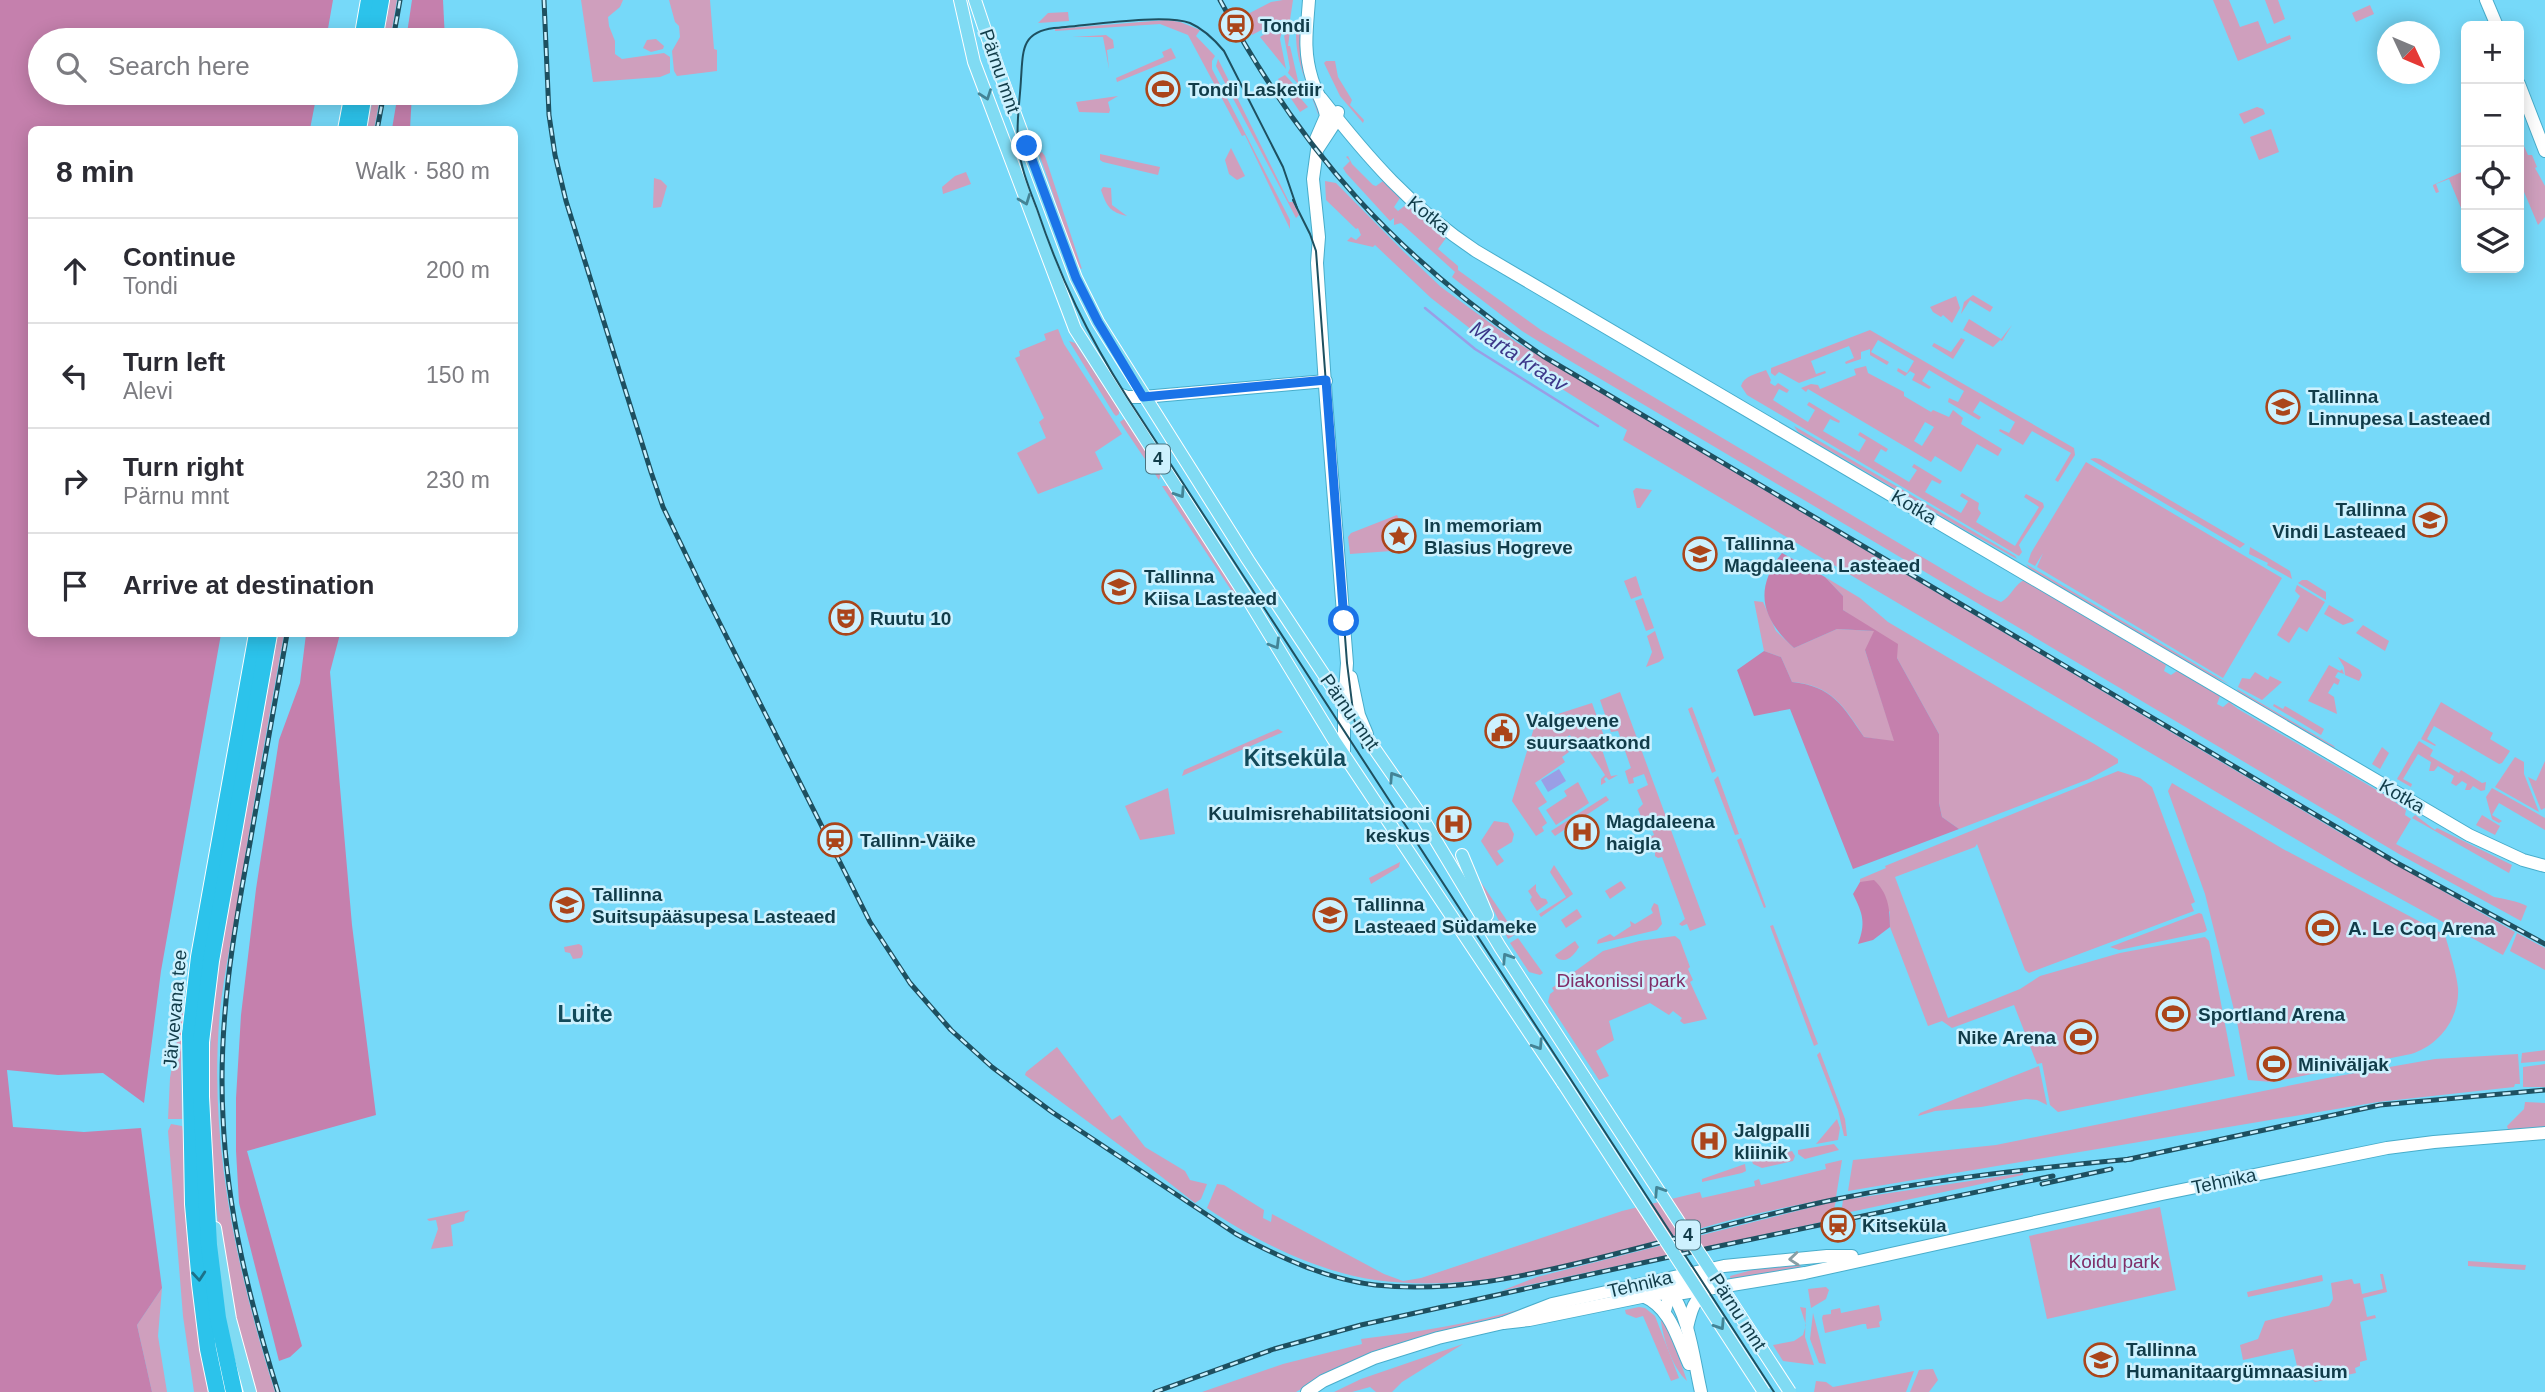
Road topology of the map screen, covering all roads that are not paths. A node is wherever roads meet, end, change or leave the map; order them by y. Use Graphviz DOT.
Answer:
graph roads {
  1 [pos="369,0"];
  2 [pos="381,0"];
  3 [pos="960,0"];
  4 [pos="975,0"];
  5 [pos="2479,0"];
  6 [pos="2486,0"];
  7 [pos="1309,2"];
  8 [pos="2487,21"];
  9 [pos="2495,21"];
  10 [pos="364,28"];
  11 [pos="376,28"];
  12 [pos="972,54"];
  13 [pos="996,63"];
  14 [pos="2519,84"];
  15 [pos="351,105"];
  16 [pos="362,105"];
  17 [pos="1336,115"];
  18 [pos="2524,115"];
  19 [pos="347,126"];
  20 [pos="359,126"];
  21 [pos="1347,130"];
  22 [pos="1327,135"];
  23 [pos="2545,153"];
  24 [pos="1420,208"];
  25 [pos="1317,245"];
  26 [pos="1326,380"];
  27 [pos="1116,393"];
  28 [pos="1143,397"];
  29 [pos="256,637"];
  30 [pos="268,637"];
  31 [pos="1348,663"];
  32 [pos="1343,705"];
  33 [pos="1369,739"];
  34 [pos="1344,754"];
  35 [pos="1462,855"];
  36 [pos="2545,866"];
  37 [pos="1491,932"];
  38 [pos="2545,1133"];
  39 [pos="205,1154"];
  40 [pos="1906,1250"];
  41 [pos="1762,1262"];
  42 [pos="1657,1279"];
  43 [pos="1710,1288"];
  44 [pos="1672,1293"];
  45 [pos="1643,1296"];
  46 [pos="1665,1311"];
  47 [pos="1503,1323"];
  48 [pos="1686,1328"];
  49 [pos="1701,1391"];
  50 [pos="217,1392"];
  51 [pos="234,1392"];
  52 [pos="250,1392"];
  53 [pos="1307,1392"];
  54 [pos="1764,1392"];
  55 [pos="1790,1392"];
  1 -- 10 [label="highway"];
  2 -- 11 [label="highway"];
  3 -- 12 [label="main road, Pärnu mnt / 4"];
  4 -- 13 [label="main road, Pärnu mnt / 4"];
  5 -- 8 [label="street"];
  6 -- 9 [label="street"];
  7 -- 17 [label="street"];
  7 -- 17 [label="street, Kotka"];
  12 -- 13 [label="main road"];
  12 -- 27 [label="main road, Pärnu mnt / 4, one-way"];
  13 -- 28 [label="main road, Pärnu mnt / 4"];
  14 -- 23 [label="street"];
  15 -- 19 [label="highway"];
  16 -- 20 [label="highway"];
  17 -- 21 [label="street, Kotka"];
  17 -- 22 [label="street"];
  17 -- 24 [label="street"];
  17 -- 25 [label="street"];
  18 -- 23 [label="street"];
  21 -- 22 [label="street"];
  21 -- 24 [label="street, Kotka"];
  22 -- 25 [label="street"];
  24 -- 36 [label="street, Kotka"];
  25 -- 26 [label="street"];
  26 -- 28 [label="street"];
  26 -- 31 [label="street"];
  27 -- 28 [label="street"];
  27 -- 34 [label="main road, Pärnu mnt / 4, one-way"];
  28 -- 32 [label="main road, Pärnu mnt / 4"];
  29 -- 50 [label="highway, Järvevana tee, one-way"];
  30 -- 39 [label="highway, Järvevana tee"];
  31 -- 32 [label="street"];
  31 -- 33 [label="street"];
  32 -- 33 [label="main road, Pärnu mnt / 4"];
  32 -- 34 [label="street"];
  37 -- 33 [label="main road, Pärnu mnt / 4, one-way"];
  34 -- 54 [label="main road, Pärnu mnt / 4, one-way, bridge"];
  35 -- 37 [label="main road"];
  55 -- 37 [label="main road, Pärnu mnt / 4, one-way, bridge"];
  38 -- 40 [label="street, Tehnika"];
  39 -- 51 [label="highway, Järvevana tee"];
  39 -- 52 [label="main road, Järvevana tee"];
  40 -- 41 [label="street, Tehnika, one-way"];
  40 -- 43 [label="street, Tehnika"];
  41 -- 42 [label="street, Tehnika"];
  41 -- 44 [label="street"];
  42 -- 44 [label="street"];
  42 -- 47 [label="street, Tehnika"];
  43 -- 44 [label="street, Tehnika"];
  43 -- 48 [label="street"];
  44 -- 45 [label="street, Tehnika"];
  44 -- 46 [label="street"];
  44 -- 48 [label="street"];
  45 -- 46 [label="street"];
  45 -- 47 [label="street, Tehnika"];
  46 -- 49 [label="street"];
  47 -- 53 [label="street, Tehnika"];
  48 -- 49 [label="street"];
}
